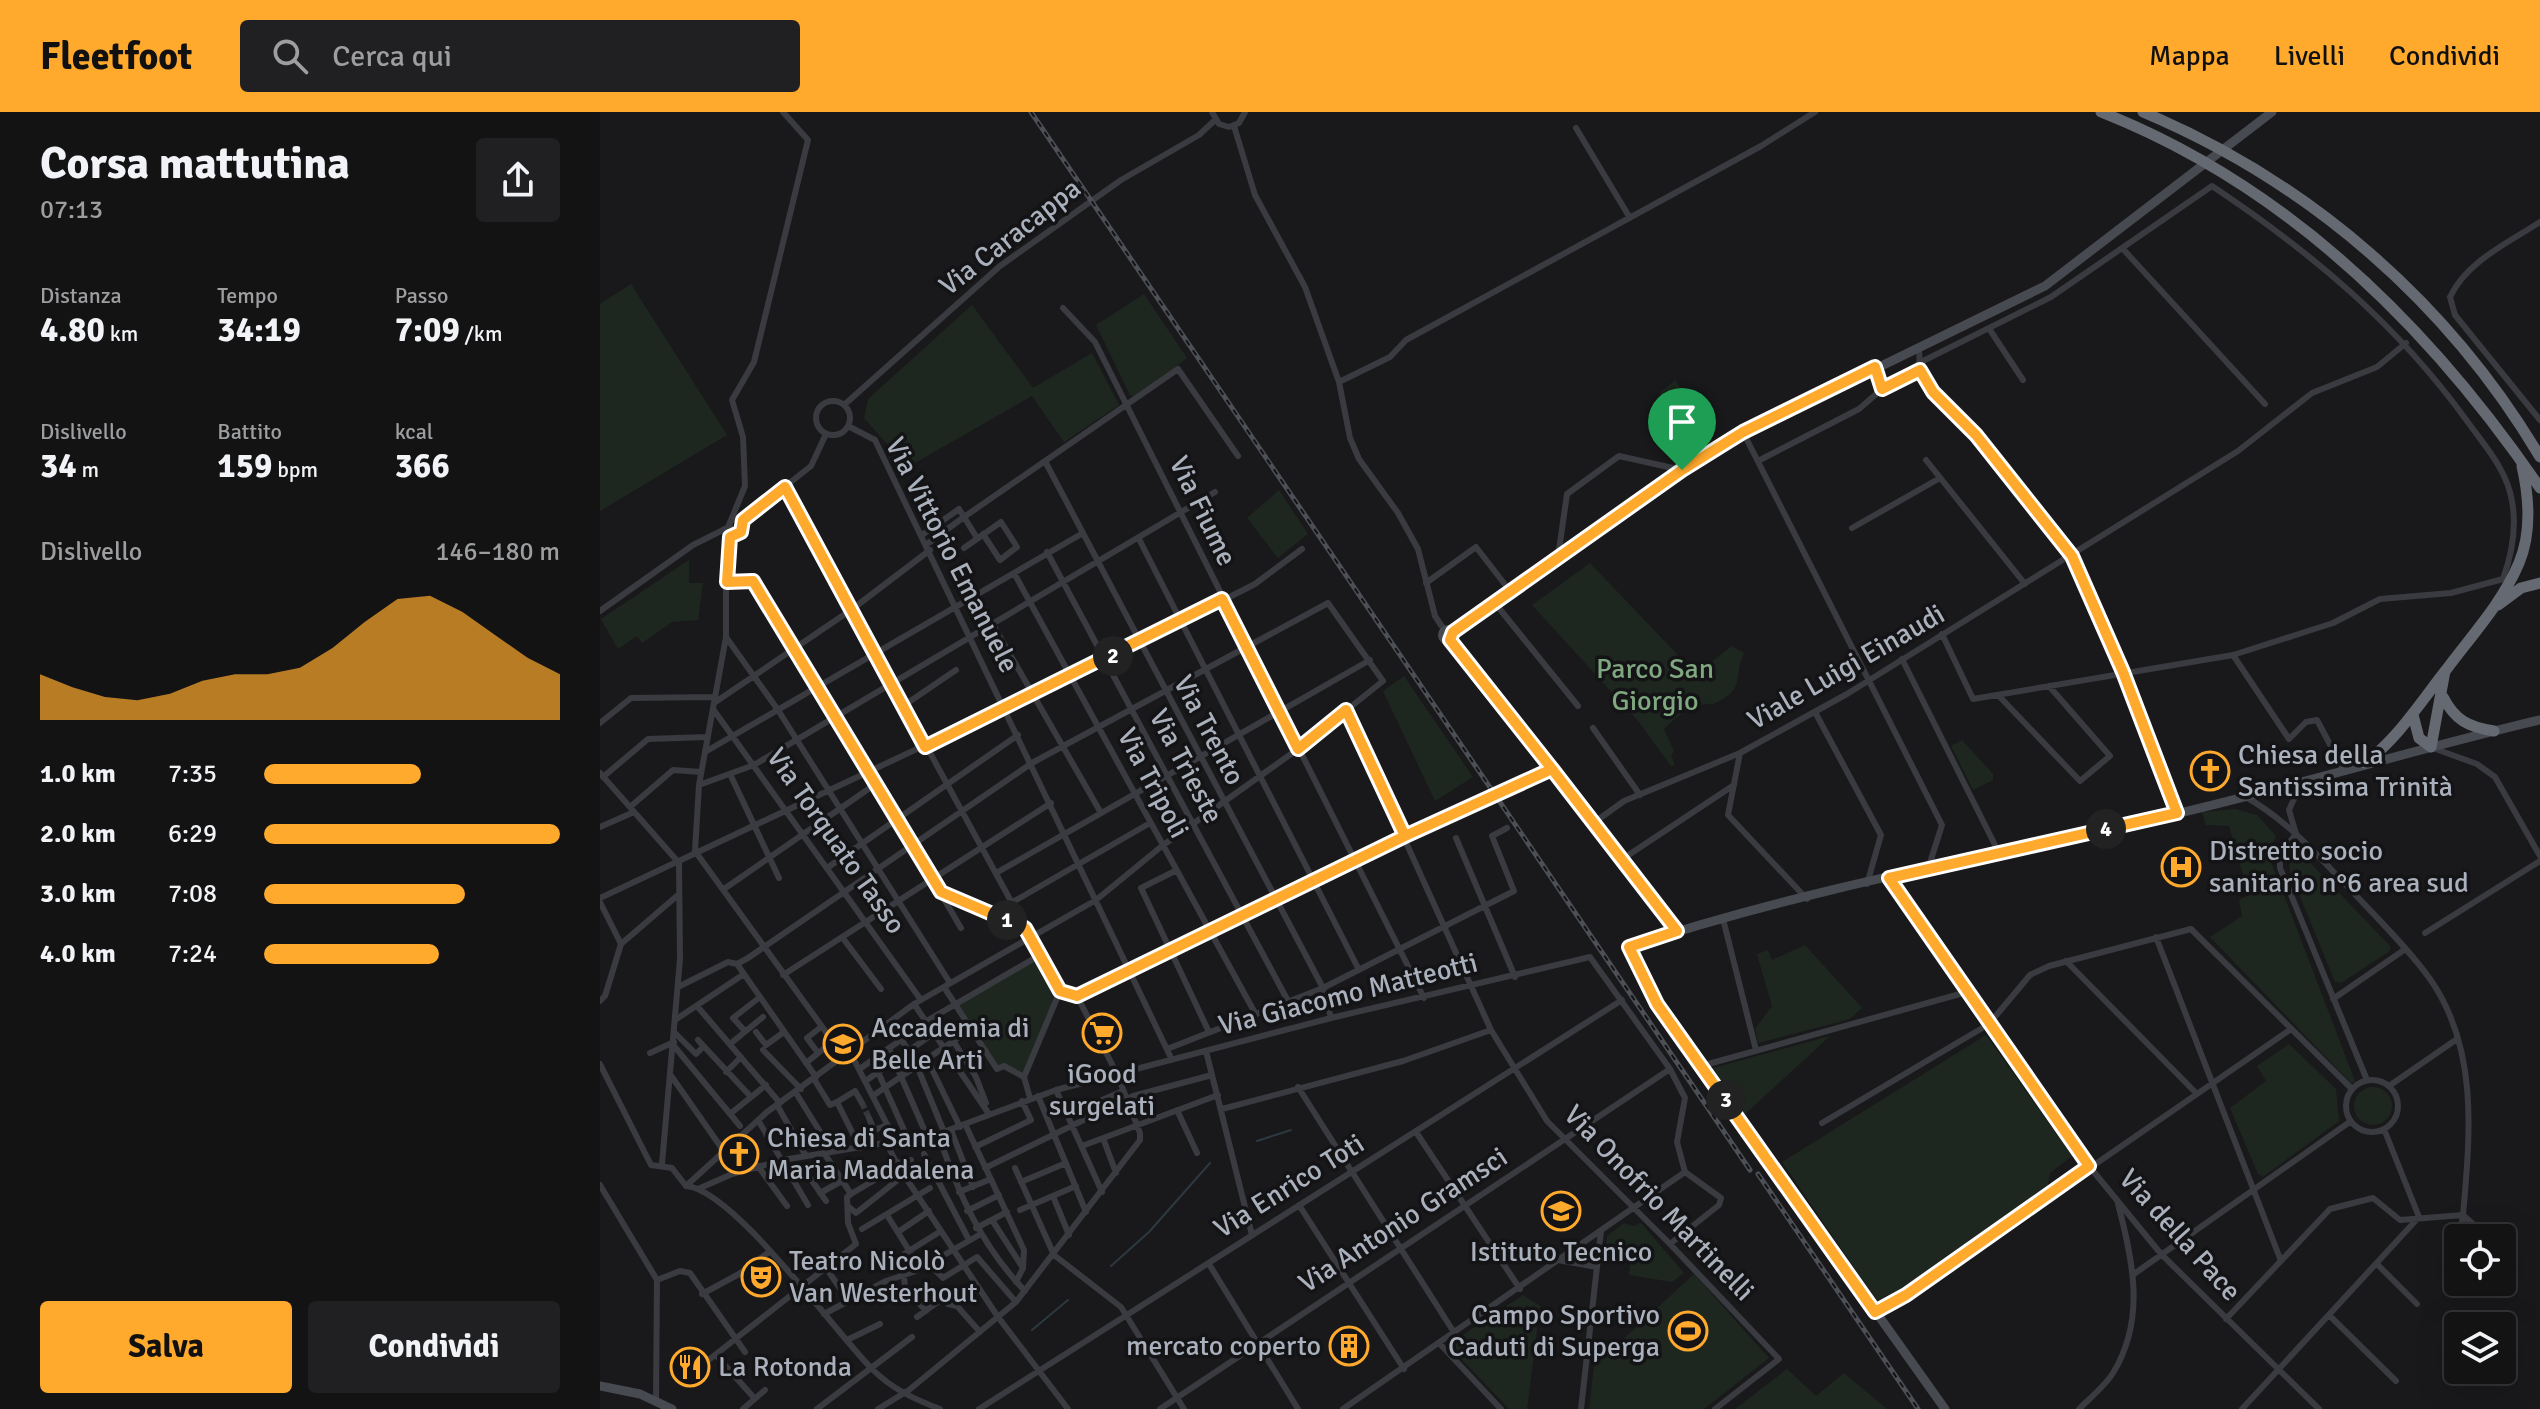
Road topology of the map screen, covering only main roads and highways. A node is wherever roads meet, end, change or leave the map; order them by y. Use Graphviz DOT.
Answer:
graph roads {
  1 [pos="2101,112"];
  2 [pos="2143,112"];
  3 [pos="2540,457"];
  4 [pos="2521,461"];
  5 [pos="2540,488"];
  6 [pos="2540,583"];
  7 [pos="2495,608"];
  8 [pos="2445,671"];
  9 [pos="2443,697"];
  10 [pos="2413,715"];
  11 [pos="2494,731"];
  12 [pos="2365,763"];
  1 -- 4 [label="highway"];
  2 -- 3 [label="highway"];
  4 -- 5 [label="highway"];
  4 -- 7 [label="highway"];
  6 -- 7 [label="highway"];
  7 -- 8 [label="highway"];
  8 -- 9 [label="highway"];
  8 -- 10 [label="highway"];
  9 -- 10 [label="highway"];
  9 -- 11 [label="highway"];
  10 -- 12 [label="highway"];
}
